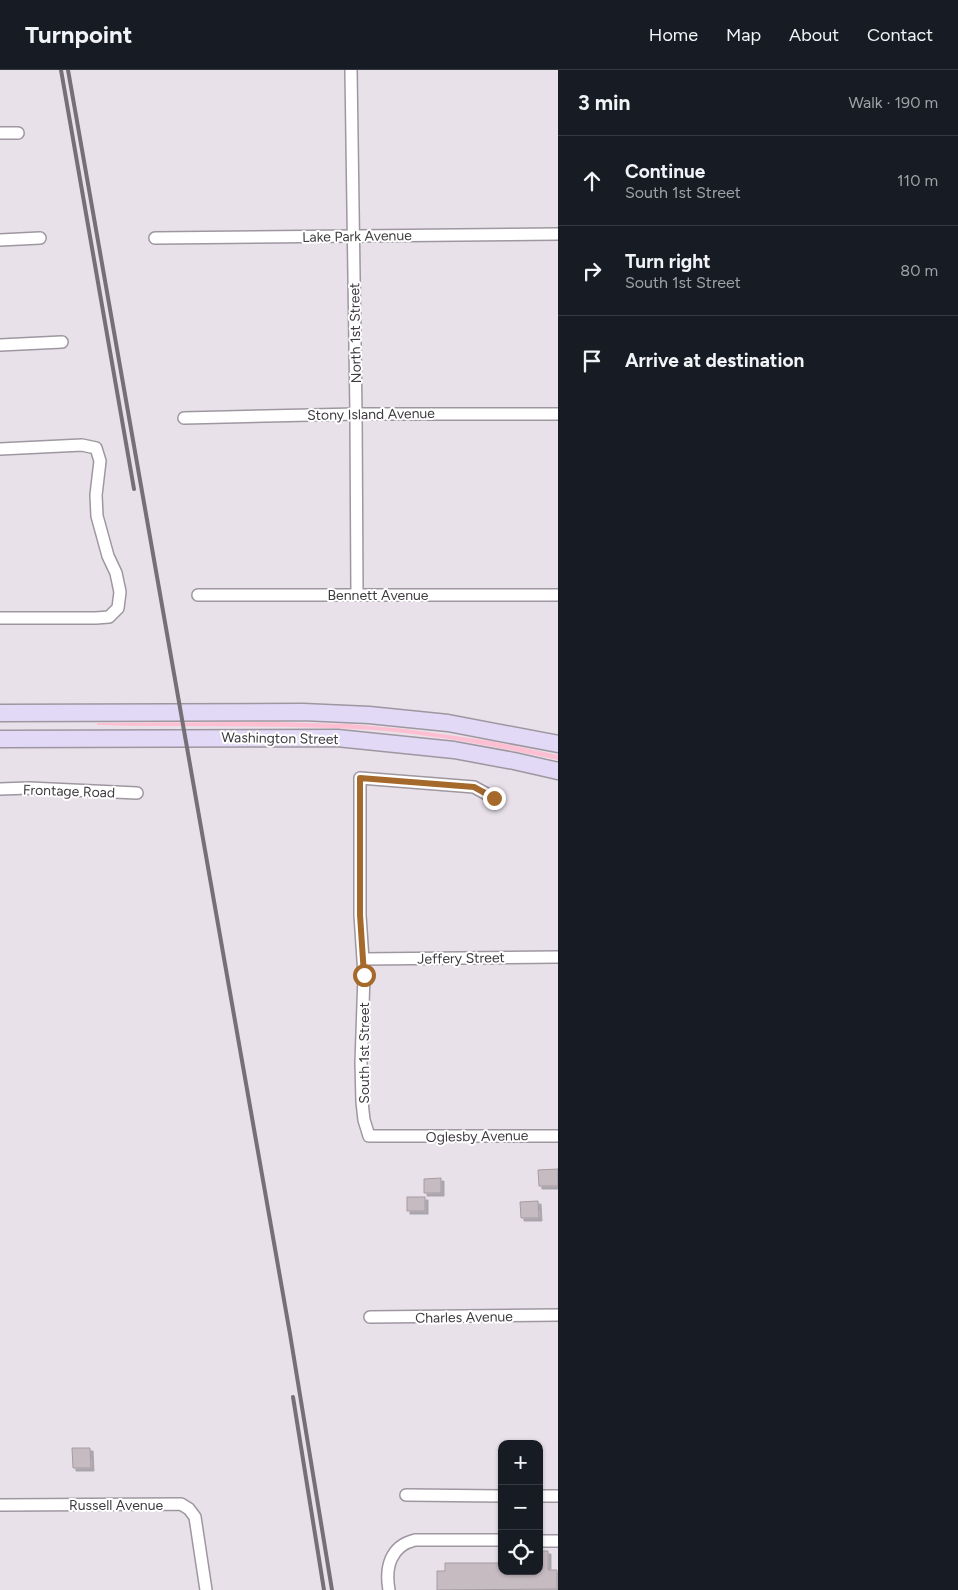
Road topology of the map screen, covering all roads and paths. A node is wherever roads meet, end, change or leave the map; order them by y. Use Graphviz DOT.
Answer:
graph roads {
  1 [pos="351,70"];
  2 [pos="0,133"];
  3 [pos="18,133"];
  4 [pos="558,234"];
  5 [pos="353,236"];
  6 [pos="40,238"];
  7 [pos="155,238"];
  8 [pos="0,240"];
  9 [pos="62,342"];
  10 [pos="0,345"];
  11 [pos="356,414"];
  12 [pos="558,414"];
  13 [pos="184,418"];
  14 [pos="0,449"];
  15 [pos="198,595"];
  16 [pos="356,595"];
  17 [pos="558,595"];
  18 [pos="0,618"];
  19 [pos="0,714"];
  20 [pos="0,740"];
  21 [pos="558,744"];
  22 [pos="558,771"];
  23 [pos="0,789"];
  24 [pos="137,793"];
  25 [pos="494,798"];
  26 [pos="558,957"];
  27 [pos="364,959"];
  28 [pos="558,1136"];
  29 [pos="397,1137"];
  30 [pos="558,1315"];
  31 [pos="370,1318"];
  32 [pos="406,1495"];
  33 [pos="498,1496"];
  34 [pos="543,1496"];
  35 [pos="558,1496"];
  36 [pos="0,1505"];
  37 [pos="498,1540"];
  38 [pos="543,1540"];
  39 [pos="558,1540"];
  40 [pos="206,1590"];
  41 [pos="388,1590"];
  1 -- 5 [label="street, North 1st Street"];
  2 -- 3 [label="street"];
  4 -- 5 [label="street, Lake Park Avenue"];
  5 -- 7 [label="street, Lake Park Avenue"];
  5 -- 11 [label="street, North 1st Street"];
  6 -- 8 [label="street"];
  9 -- 10 [label="street"];
  11 -- 12 [label="street, Stony Island Avenue"];
  11 -- 13 [label="street, Stony Island Avenue"];
  11 -- 16 [label="street, North 1st Street"];
  14 -- 18 [label="street"];
  15 -- 16 [label="street, Bennett Avenue"];
  16 -- 17 [label="street, Bennett Avenue"];
  19 -- 21 [label="main road, Washington Street"];
  20 -- 22 [label="main road, Washington Street"];
  23 -- 24 [label="street, Frontage Road"];
  25 -- 27 [label="street, South 1st Street"];
  26 -- 27 [label="street, Jeffery Street"];
  27 -- 29 [label="street, South 1st Street"];
  28 -- 29 [label="street, Oglesby Avenue"];
  30 -- 31 [label="street, Charles Avenue"];
  32 -- 33 [label="street"];
  34 -- 35 [label="street"];
  36 -- 40 [label="street, Russell Avenue"];
  37 -- 41 [label="street"];
  38 -- 39 [label="street"];
}
